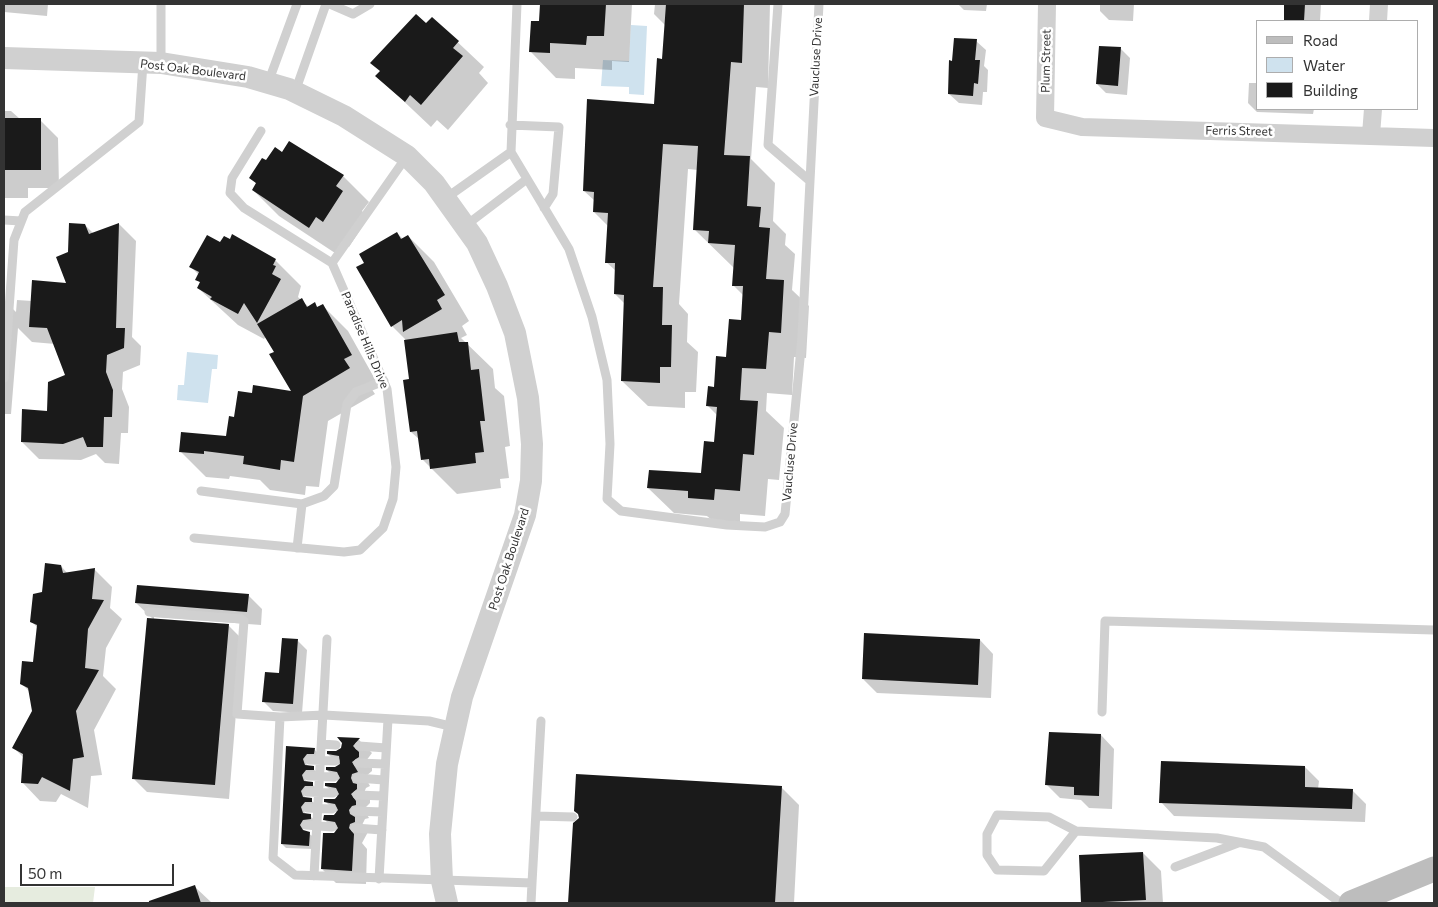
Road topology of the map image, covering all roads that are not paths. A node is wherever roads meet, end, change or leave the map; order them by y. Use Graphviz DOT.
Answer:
graph roads {
  1 [pos="161,4"];
  2 [pos="297,4"];
  3 [pos="328,4"];
  4 [pos="370,4"];
  5 [pos="517,4"];
  6 [pos="778,4"];
  7 [pos="819,4"];
  8 [pos="1047,4"];
  9 [pos="1380,4"];
  10 [pos="1378,20"];
  11 [pos="4,58"];
  12 [pos="152,63"];
  13 [pos="268,83"];
  14 [pos="295,92"];
  15 [pos="1373,110"];
  16 [pos="1045,118"];
  17 [pos="510,125"];
  18 [pos="261,130"];
  19 [pos="1371,135"];
  20 [pos="1434,138"];
  21 [pos="510,152"];
  22 [pos="407,156"];
  23 [pos="527,179"];
  24 [pos="810,181"];
  25 [pos="445,199"];
  26 [pos="544,208"];
  27 [pos="4,220"];
  28 [pos="21,222"];
  29 [pos="464,226"];
  30 [pos="332,263"];
  31 [pos="4,378"];
  32 [pos="384,381"];
  33 [pos="201,492"];
  34 [pos="302,504"];
  35 [pos="194,538"];
  36 [pos="297,548"];
  37 [pos="149,612"];
  38 [pos="1434,630"];
  39 [pos="327,639"];
  40 [pos="1102,712"];
  41 [pos="324,715"];
  42 [pos="280,717"];
  43 [pos="388,719"];
  44 [pos="541,721"];
  45 [pos="455,727"];
  46 [pos="322,744"];
  47 [pos="336,745"];
  48 [pos="359,746"];
  49 [pos="386,748"];
  50 [pos="309,760"];
  51 [pos="321,761"];
  52 [pos="335,762"];
  53 [pos="358,763"];
  54 [pos="385,764"];
  55 [pos="308,776"];
  56 [pos="320,776"];
  57 [pos="334,777"];
  58 [pos="357,778"];
  59 [pos="384,780"];
  60 [pos="307,792"];
  61 [pos="319,792"];
  62 [pos="333,793"];
  63 [pos="357,795"];
  64 [pos="383,796"];
  65 [pos="307,808"];
  66 [pos="318,808"];
  67 [pos="332,809"];
  68 [pos="355,811"];
  69 [pos="382,812"];
  70 [pos="536,816"];
  71 [pos="573,817"];
  72 [pos="306,826"];
  73 [pos="317,826"];
  74 [pos="332,827"];
  75 [pos="354,828"];
  76 [pos="382,830"];
  77 [pos="1076,831"];
  78 [pos="1238,843"];
  79 [pos="1175,867"];
  80 [pos="1434,869"];
  81 [pos="314,876"];
  82 [pos="379,879"];
  83 [pos="442,881"];
  84 [pos="532,883"];
  85 [pos="447,903"];
  86 [pos="531,903"];
  87 [pos="1341,903"];
  88 [pos="1351,903"];
  1 -- 12 [label="lane"];
  2 -- 13 [label="lane"];
  3 -- 4 [label="lane"];
  3 -- 14 [label="lane"];
  5 -- 17 [label="lane"];
  6 -- 24 [label="lane"];
  7 -- 24 [label="lane, Vaucluse Drive"];
  8 -- 16 [label="street, Plum Street"];
  9 -- 10 [label="street"];
  11 -- 12 [label="street, Post Oak Boulevard"];
  12 -- 13 [label="street, Post Oak Boulevard"];
  12 -- 28 [label="lane"];
  13 -- 14 [label="street, Post Oak Boulevard"];
  14 -- 22 [label="street, Post Oak Boulevard"];
  15 -- 19 [label="street"];
  16 -- 19 [label="street, Ferris Street"];
  17 -- 21 [label="lane"];
  17 -- 26 [label="lane"];
  18 -- 30 [label="lane"];
  19 -- 20 [label="street, Ferris Street"];
  21 -- 23 [label="lane, Vaucluse Drive"];
  21 -- 25 [label="lane"];
  22 -- 25 [label="street, Post Oak Boulevard"];
  22 -- 30 [label="lane"];
  23 -- 26 [label="lane, Vaucluse Drive"];
  23 -- 29 [label="lane"];
  24 -- 26 [label="lane, Vaucluse Drive"];
  25 -- 29 [label="street, Post Oak Boulevard"];
  27 -- 28 [label="lane"];
  28 -- 31 [label="lane"];
  29 -- 45 [label="street, Post Oak Boulevard"];
  30 -- 32 [label="lane, Paradise Hills Drive"];
  32 -- 34 [label="lane"];
  32 -- 36 [label="lane, Paradise Hills Drive"];
  33 -- 34 [label="lane"];
  34 -- 36 [label="lane"];
  35 -- 36 [label="lane, Paradise Hills Drive"];
  37 -- 42 [label="lane"];
  38 -- 40 [label="lane"];
  39 -- 41 [label="lane"];
  41 -- 42 [label="lane"];
  41 -- 43 [label="lane"];
  41 -- 46 [label="lane"];
  42 -- 81 [label="lane"];
  43 -- 45 [label="lane"];
  43 -- 49 [label="lane"];
  44 -- 70 [label="lane"];
  45 -- 83 [label="street, Post Oak Boulevard"];
  46 -- 47 [label="lane"];
  46 -- 51 [label="lane"];
  48 -- 49 [label="lane"];
  49 -- 54 [label="lane"];
  50 -- 51 [label="lane"];
  51 -- 52 [label="lane"];
  51 -- 56 [label="lane"];
  53 -- 54 [label="lane"];
  54 -- 59 [label="lane"];
  55 -- 56 [label="lane"];
  56 -- 57 [label="lane"];
  56 -- 61 [label="lane"];
  58 -- 59 [label="lane"];
  59 -- 64 [label="lane"];
  60 -- 61 [label="lane"];
  61 -- 62 [label="lane"];
  61 -- 66 [label="lane"];
  63 -- 64 [label="lane"];
  64 -- 69 [label="lane"];
  65 -- 66 [label="lane"];
  66 -- 67 [label="lane"];
  66 -- 73 [label="lane"];
  68 -- 69 [label="lane"];
  69 -- 76 [label="lane"];
  70 -- 71 [label="lane"];
  70 -- 84 [label="lane"];
  72 -- 73 [label="lane"];
  73 -- 74 [label="lane"];
  73 -- 81 [label="lane"];
  75 -- 76 [label="lane"];
  76 -- 82 [label="lane"];
  77 -- 77 [label="lane"];
  77 -- 78 [label="lane"];
  78 -- 79 [label="lane"];
  78 -- 87 [label="lane"];
  80 -- 88 [label="main road"];
  81 -- 82 [label="lane"];
  82 -- 83 [label="lane"];
  83 -- 84 [label="lane"];
  83 -- 85 [label="street, Post Oak Boulevard"];
  84 -- 86 [label="lane"];
}
